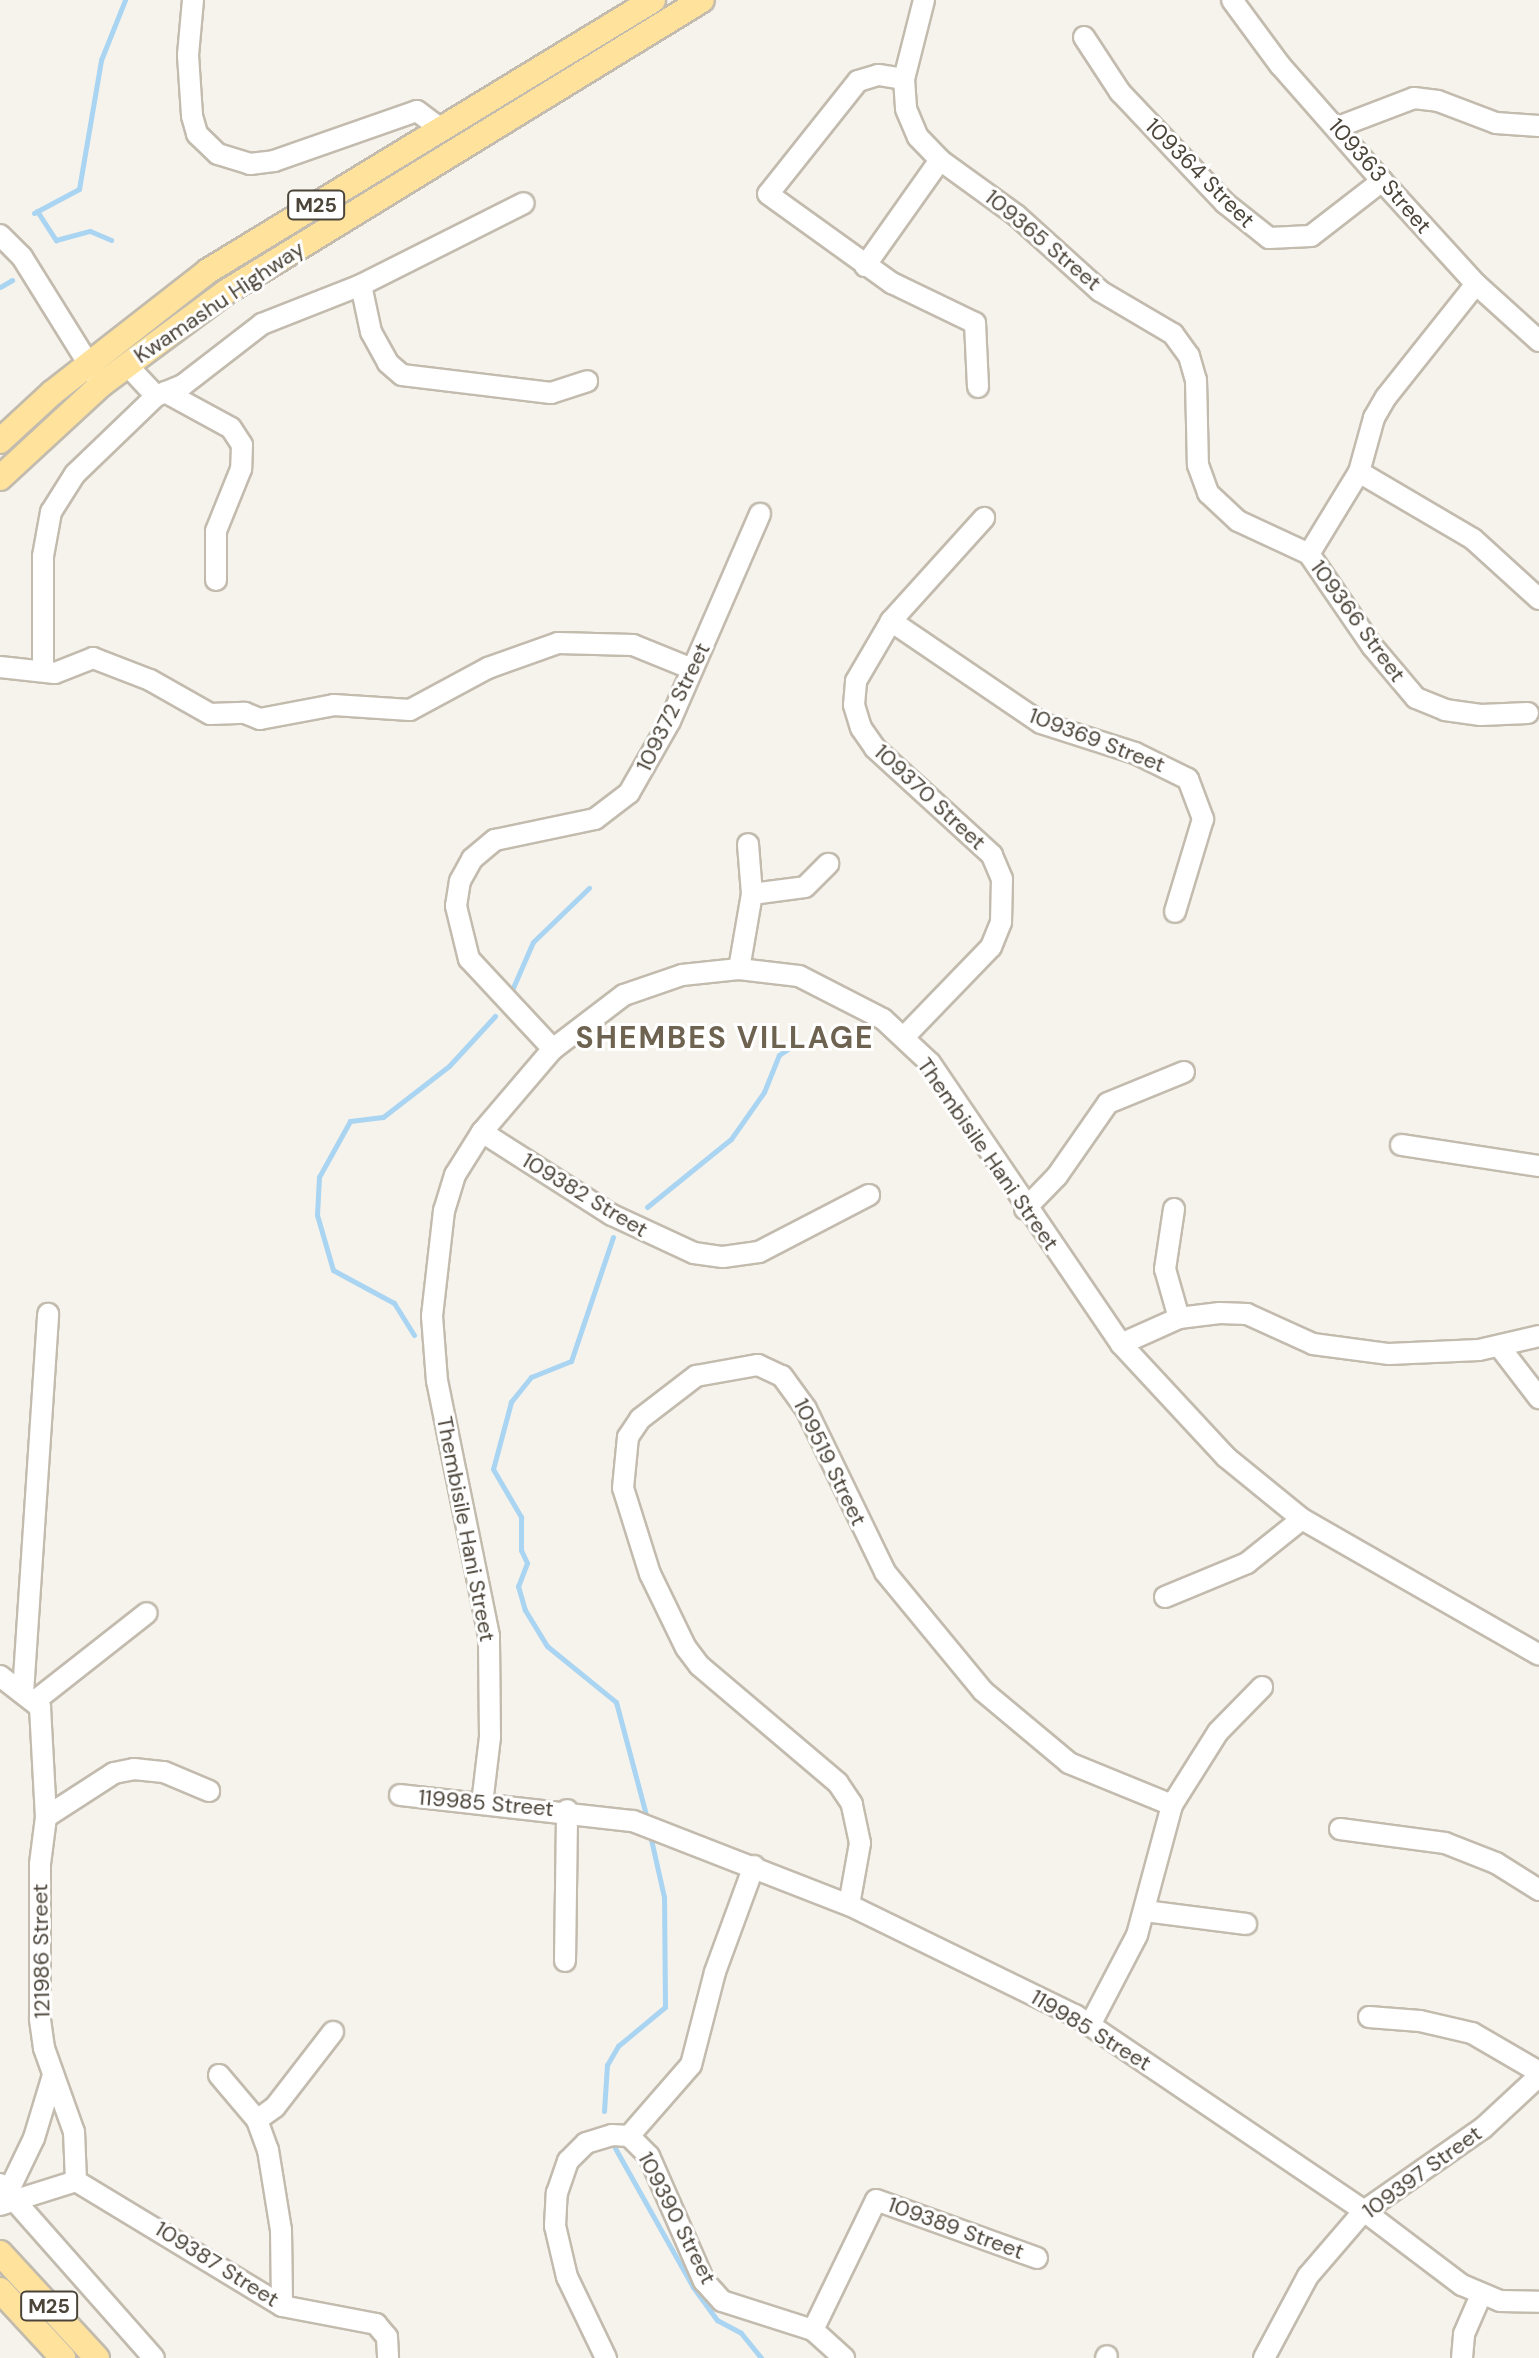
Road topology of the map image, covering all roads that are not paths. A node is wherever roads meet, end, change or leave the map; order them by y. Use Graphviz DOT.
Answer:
graph roads {
  1 [pos="193,0"];
  2 [pos="653,0"];
  3 [pos="702,0"];
  4 [pos="924,0"];
  5 [pos="1232,0"];
  6 [pos="1084,37"];
  7 [pos="904,79"];
  8 [pos="1539,126"];
  9 [pos="1338,127"];
  10 [pos="441,129"];
  11 [pos="940,160"];
  12 [pos="1382,181"];
  13 [pos="524,203"];
  14 [pos="0,235"];
  15 [pos="865,266"];
  16 [pos="1476,284"];
  17 [pos="361,285"];
  18 [pos="1539,341"];
  19 [pos="88,363"];
  20 [pos="127,365"];
  21 [pos="587,381"];
  22 [pos="102,384"];
  23 [pos="978,387"];
  24 [pos="161,394"];
  25 [pos="0,441"];
  26 [pos="1359,472"];
  27 [pos="0,478"];
  28 [pos="760,514"];
  29 [pos="984,518"];
  30 [pos="1309,554"];
  31 [pos="216,580"];
  32 [pos="1539,599"];
  33 [pos="891,621"];
  34 [pos="0,667"];
  35 [pos="692,669"];
  36 [pos="43,671"];
  37 [pos="1528,713"];
  38 [pos="748,844"];
  39 [pos="828,864"];
  40 [pos="752,894"];
  41 [pos="1175,912"];
  42 [pos="739,969"];
  43 [pos="904,1037"];
  44 [pos="553,1049"];
  45 [pos="1184,1072"];
  46 [pos="482,1132"];
  47 [pos="1401,1145"];
  48 [pos="1539,1166"];
  49 [pos="869,1195"];
  50 [pos="1025,1209"];
  51 [pos="1174,1209"];
  52 [pos="48,1314"];
  53 [pos="1179,1318"];
  54 [pos="1539,1336"];
  55 [pos="1121,1344"];
  56 [pos="1499,1346"];
  57 [pos="1539,1398"];
  58 [pos="1302,1519"];
  59 [pos="1165,1597"];
  60 [pos="147,1613"];
  61 [pos="1539,1655"];
  62 [pos="0,1676"];
  63 [pos="1262,1687"];
  64 [pos="29,1697"];
  65 [pos="209,1791"];
  66 [pos="400,1795"];
  67 [pos="482,1804"];
  68 [pos="1172,1805"];
  69 [pos="567,1810"];
  70 [pos="46,1817"];
  71 [pos="1340,1829"];
  72 [pos="754,1866"];
  73 [pos="1539,1890"];
  74 [pos="849,1905"];
  75 [pos="1145,1911"];
  76 [pos="1246,1924"];
  77 [pos="565,1961"];
  78 [pos="1369,2017"];
  79 [pos="1090,2025"];
  80 [pos="333,2032"];
  81 [pos="1539,2074"];
  82 [pos="53,2075"];
  83 [pos="219,2075"];
  84 [pos="257,2120"];
  85 [pos="629,2136"];
  86 [pos="76,2181"];
  87 [pos="6,2195"];
  88 [pos="1364,2211"];
  89 [pos="0,2253"];
  90 [pos="1037,2258"];
  91 [pos="0,2290"];
  92 [pos="1481,2295"];
  93 [pos="1539,2302"];
  94 [pos="282,2306"];
  95 [pos="813,2330"];
  96 [pos="63,2358"];
  97 [pos="97,2358"];
  98 [pos="154,2358"];
  99 [pos="388,2358"];
  100 [pos="606,2358"];
  101 [pos="844,2358"];
  102 [pos="1264,2358"];
  103 [pos="1462,2358"];
  1 -- 10 [label="street"];
  2 -- 10 [label="main road, Kwamashu Highway / M25"];
  3 -- 20 [label="main road, Kwamashu Highway / M25"];
  4 -- 7 [label="street, 109365 Street"];
  5 -- 9 [label="street, 109363 Street"];
  6 -- 12 [label="street, 109364 Street"];
  7 -- 11 [label="street, 109365 Street"];
  7 -- 15 [label="street"];
  8 -- 9 [label="street"];
  9 -- 12 [label="street, 109363 Street"];
  10 -- 19 [label="main road, Kwamashu Highway / M25"];
  11 -- 15 [label="street"];
  11 -- 30 [label="street, 109365 Street"];
  12 -- 16 [label="street, 109363 Street"];
  13 -- 17 [label="street"];
  14 -- 19 [label="street"];
  15 -- 23 [label="street"];
  16 -- 18 [label="street, 109363 Street"];
  16 -- 26 [label="street, 109366 Street"];
  17 -- 21 [label="street"];
  17 -- 24 [label="street"];
  19 -- 22 [label="street"];
  19 -- 25 [label="main road, Kwamashu Highway / M25"];
  20 -- 22 [label="main road, Kwamashu Highway / M25"];
  20 -- 24 [label="street"];
  22 -- 27 [label="main road, Kwamashu Highway / M25"];
  24 -- 31 [label="street"];
  24 -- 36 [label="street"];
  26 -- 30 [label="street, 109366 Street"];
  26 -- 32 [label="street"];
  28 -- 35 [label="street, 109372 Street"];
  29 -- 33 [label="street, 109370 Street"];
  30 -- 37 [label="street, 109366 Street"];
  33 -- 41 [label="street, 109369 Street"];
  33 -- 43 [label="street, 109370 Street"];
  34 -- 36 [label="street"];
  35 -- 36 [label="street"];
  35 -- 44 [label="street, 109372 Street"];
  38 -- 40 [label="street"];
  39 -- 40 [label="street"];
  40 -- 42 [label="street"];
  42 -- 43 [label="street, Thembisile Hani Street"];
  42 -- 44 [label="street, Thembisile Hani Street"];
  43 -- 50 [label="street, Thembisile Hani Street"];
  44 -- 46 [label="street, Thembisile Hani Street"];
  45 -- 50 [label="street"];
  46 -- 49 [label="street, 109382 Street"];
  46 -- 67 [label="street, Thembisile Hani Street"];
  47 -- 48 [label="street"];
  50 -- 55 [label="street, Thembisile Hani Street"];
  51 -- 53 [label="street"];
  52 -- 64 [label="street, 121986 Street"];
  53 -- 55 [label="street"];
  53 -- 56 [label="street"];
  54 -- 56 [label="street"];
  55 -- 58 [label="street, Thembisile Hani Street"];
  56 -- 57 [label="street"];
  58 -- 59 [label="street"];
  58 -- 61 [label="street, Thembisile Hani Street"];
  60 -- 64 [label="street"];
  62 -- 64 [label="street"];
  63 -- 68 [label="street"];
  64 -- 70 [label="street, 121986 Street"];
  65 -- 70 [label="street"];
  66 -- 67 [label="street, 119985 Street"];
  67 -- 69 [label="street, 119985 Street"];
  68 -- 74 [label="street, 109519 Street"];
  68 -- 75 [label="street"];
  69 -- 72 [label="street, 119985 Street"];
  69 -- 77 [label="street"];
  70 -- 82 [label="street, 121986 Street"];
  71 -- 73 [label="street"];
  72 -- 74 [label="street, 119985 Street"];
  72 -- 85 [label="street"];
  74 -- 79 [label="street, 119985 Street"];
  75 -- 76 [label="street"];
  75 -- 79 [label="street"];
  78 -- 81 [label="street"];
  79 -- 88 [label="street, 119985 Street"];
  80 -- 84 [label="street"];
  81 -- 88 [label="street, 109397 Street"];
  82 -- 86 [label="street, 121986 Street"];
  82 -- 87 [label="street"];
  83 -- 84 [label="street"];
  84 -- 94 [label="street"];
  85 -- 95 [label="street, 109390 Street"];
  85 -- 100 [label="street, 109390 Street"];
  86 -- 87 [label="street"];
  86 -- 94 [label="street, 109387 Street"];
  87 -- 98 [label="street"];
  88 -- 92 [label="street, 119985 Street"];
  88 -- 102 [label="street, 109397 Street"];
  89 -- 97 [label="main road, M25"];
  90 -- 95 [label="street, 109389 Street"];
  91 -- 96 [label="main road, M25"];
  92 -- 93 [label="street"];
  92 -- 103 [label="street"];
  94 -- 99 [label="street, 109387 Street"];
  95 -- 101 [label="street, 109390 Street"];
}
